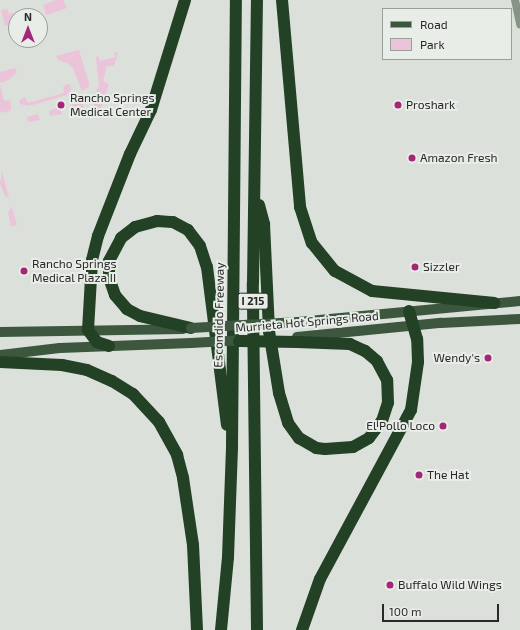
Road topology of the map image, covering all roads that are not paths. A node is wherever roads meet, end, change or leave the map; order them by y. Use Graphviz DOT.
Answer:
graph roads {
  1 [pos="186,0"];
  2 [pos="236,0"];
  3 [pos="257,0"];
  4 [pos="282,0"];
  5 [pos="515,0"];
  6 [pos="520,24"];
  7 [pos="256,195"];
  8 [pos="520,302"];
  9 [pos="494,303"];
  10 [pos="409,311"];
  11 [pos="520,319"];
  12 [pos="414,325"];
  13 [pos="191,328"];
  14 [pos="88,330"];
  15 [pos="0,332"];
  16 [pos="297,340"];
  17 [pos="239,341"];
  18 [pos="109,346"];
  19 [pos="0,355"];
  20 [pos="0,362"];
  21 [pos="232,446"];
  22 [pos="197,630"];
  23 [pos="221,630"];
  24 [pos="257,630"];
  25 [pos="302,630"];
  1 -- 14 [label="highway"];
  2 -- 21 [label="highway, Escondido Freeway / I 215"];
  3 -- 7 [label="highway, I 215"];
  4 -- 9 [label="highway"];
  5 -- 6 [label="street"];
  7 -- 16 [label="highway"];
  7 -- 24 [label="highway, I 215"];
  8 -- 9 [label="main road, Murrieta Hot Springs Road"];
  9 -- 10 [label="main road, Murrieta Hot Springs Road"];
  10 -- 12 [label="highway"];
  10 -- 13 [label="main road, Murrieta Hot Springs Road, bridge"];
  11 -- 12 [label="main road, Murrieta Hot Springs Road"];
  12 -- 16 [label="main road, Murrieta Hot Springs Road"];
  12 -- 25 [label="highway"];
  13 -- 14 [label="main road, Murrieta Hot Springs Road"];
  13 -- 21 [label="highway"];
  14 -- 15 [label="main road, Murrieta Hot Springs Road"];
  14 -- 18 [label="highway"];
  16 -- 17 [label="highway, bridge"];
  17 -- 18 [label="main road, Murrieta Hot Springs Road, bridge"];
  18 -- 19 [label="main road, Murrieta Hot Springs Road"];
  20 -- 22 [label="highway"];
  21 -- 23 [label="highway, Escondido Freeway / I 215"];
}
